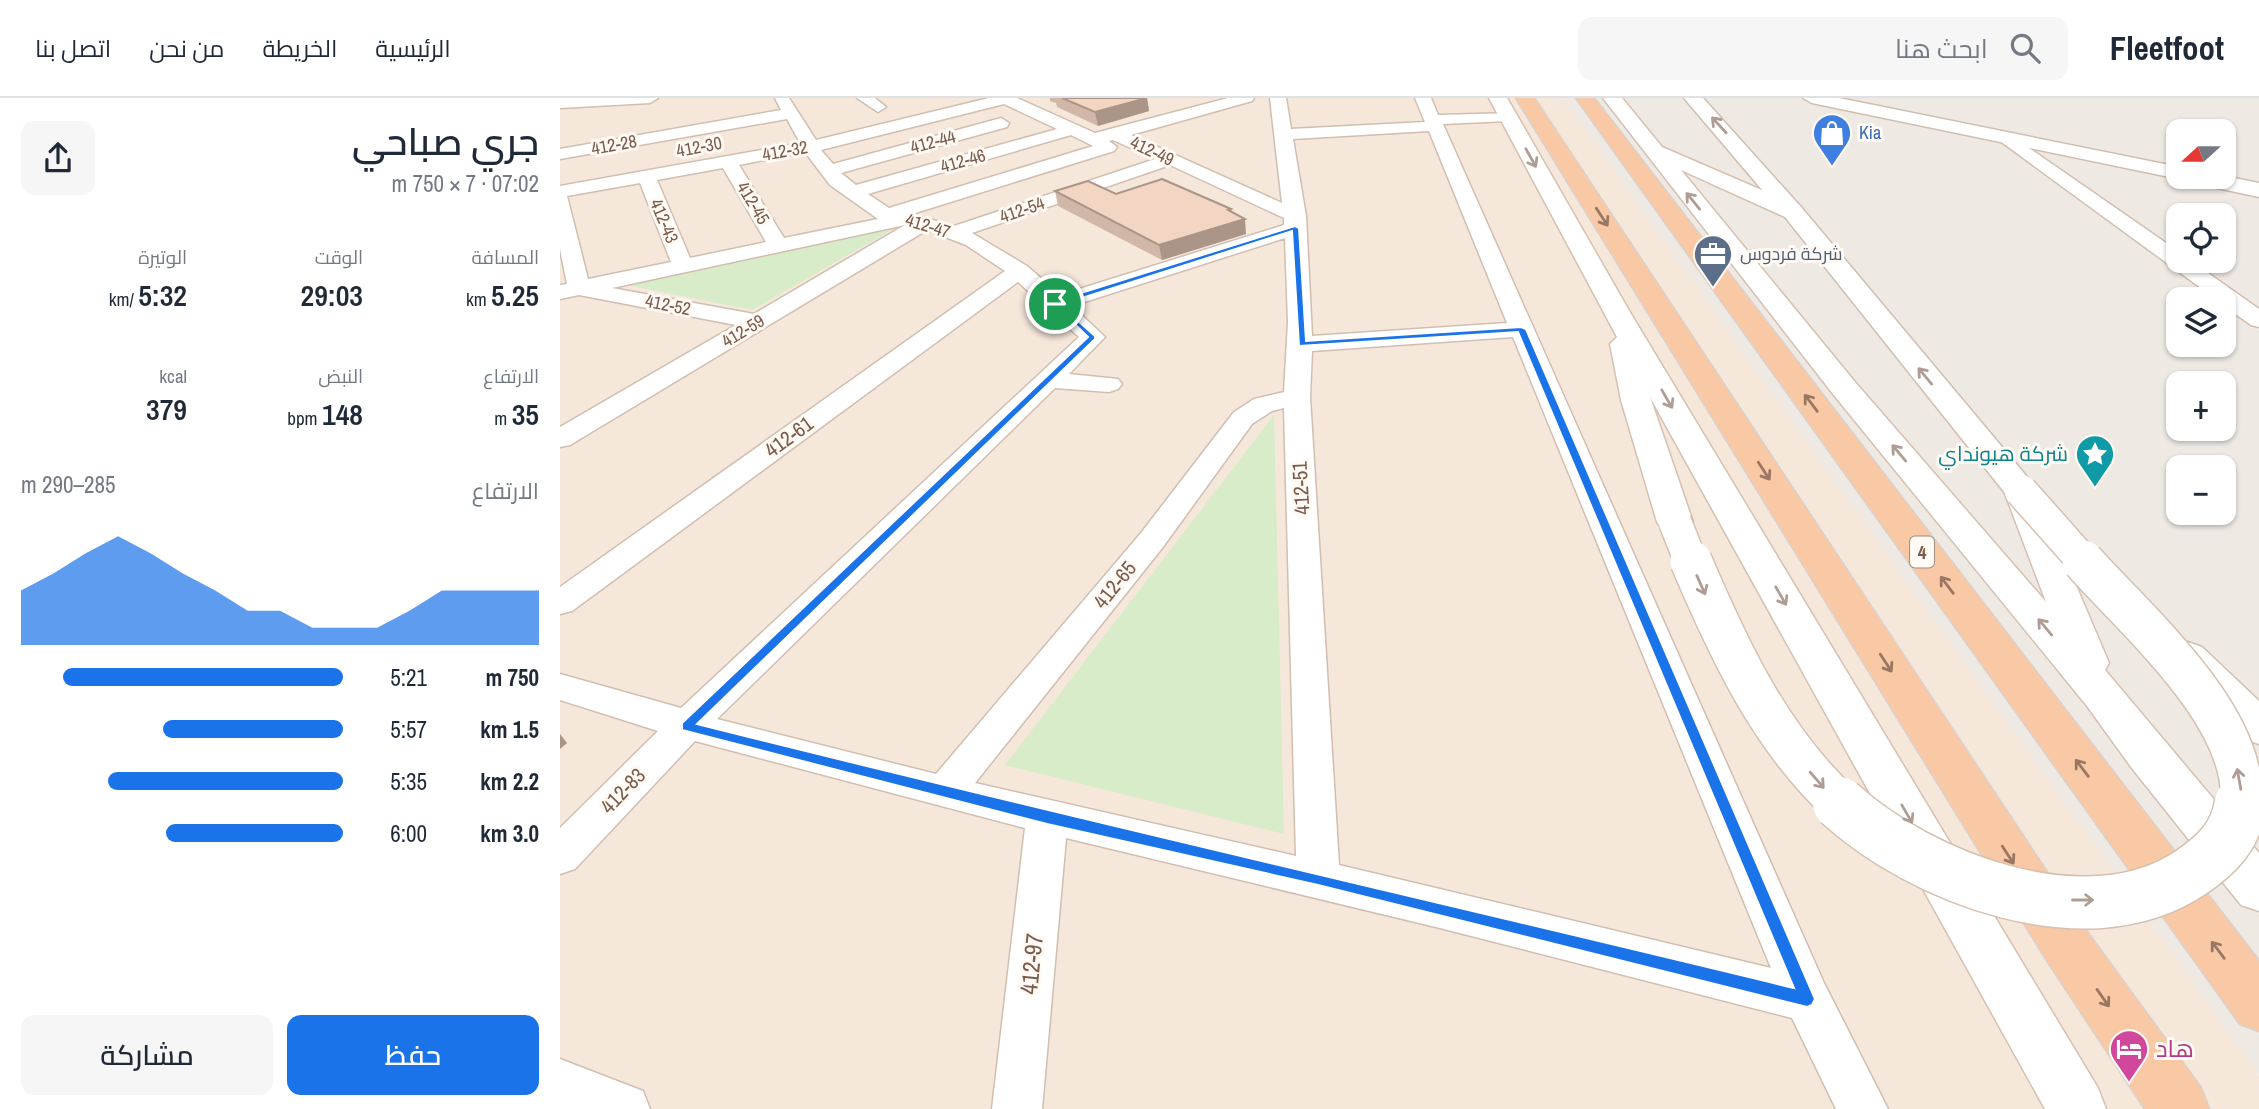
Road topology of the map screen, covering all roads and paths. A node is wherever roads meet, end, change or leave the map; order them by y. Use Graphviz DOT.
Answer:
graph roads {
  1 [pos="650,98"];
  2 [pos="1007,98"];
  3 [pos="1246,98"];
  4 [pos="1278,98"];
  5 [pos="1585,98"];
  6 [pos="1612,98"];
  7 [pos="1693,98"];
  8 [pos="1812,98"];
  9 [pos="1850,98"];
  10 [pos="620,99"];
  11 [pos="560,103"];
  12 [pos="878,103"];
  13 [pos="1510,104"];
  14 [pos="795,112"];
  15 [pos="1037,113"];
  16 [pos="853,114"];
  17 [pos="1430,115"];
  18 [pos="599,130"];
  19 [pos="1072,130"];
  20 [pos="1284,134"];
  21 [pos="2006,138"];
  22 [pos="1111,140"];
  23 [pos="810,146"];
  24 [pos="1652,150"];
  25 [pos="560,154"];
  26 [pos="1171,159"];
  27 [pos="728,161"];
  28 [pos="2166,161"];
  29 [pos="684,169"];
  30 [pos="2166,170"];
  31 [pos="828,171"];
  32 [pos="2236,175"];
  33 [pos="646,176"];
  34 [pos="2259,180"];
  35 [pos="2236,185"];
  36 [pos="2259,190"];
  37 [pos="560,192"];
  38 [pos="853,192"];
  39 [pos="560,200"];
  40 [pos="1793,212"];
  41 [pos="886,215"];
  42 [pos="917,220"];
  43 [pos="1296,222"];
  44 [pos="953,233"];
  45 [pos="778,246"];
  46 [pos="683,265"];
  47 [pos="1019,271"];
  48 [pos="570,290"];
  49 [pos="1055,304"];
  50 [pos="1618,314"];
  51 [pos="2259,320"];
  52 [pos="758,322"];
  53 [pos="1521,329"];
  54 [pos="1093,337"];
  55 [pos="1302,344"];
  56 [pos="1050,380"];
  57 [pos="1109,384"];
  58 [pos="1297,397"];
  59 [pos="560,417"];
  60 [pos="588,423"];
  61 [pos="560,439"];
  62 [pos="2021,491"];
  63 [pos="560,603"];
  64 [pos="560,687"];
  65 [pos="2102,695"];
  66 [pos="686,726"];
  67 [pos="2259,727"];
  68 [pos="944,793"];
  69 [pos="1047,818"];
  70 [pos="560,856"];
  71 [pos="1318,879"];
  72 [pos="2259,889"];
  73 [pos="1807,999"];
  74 [pos="2259,1005"];
  75 [pos="560,1084"];
  76 [pos="625,1109"];
  77 [pos="1017,1109"];
  78 [pos="1863,1109"];
  79 [pos="2077,1109"];
  80 [pos="2180,1109"];
  1 -- 10 [label="street"];
  2 -- 15 [label="street, 412-49"];
  2 -- 23 [label="street, 412-32"];
  3 -- 22 [label="street"];
  4 -- 20 [label="street, 412-51"];
  74 -- 5 [label="highway, 4, one-way"];
  6 -- 24 [label="main road"];
  40 -- 7 [label="main road, one-way"];
  8 -- 21 [label="main road"];
  9 -- 28 [label="main road"];
  10 -- 11 [label="street"];
  12 -- 16 [label="street"];
  13 -- 17 [label="street"];
  13 -- 50 [label="main road, one-way"];
  13 -- 80 [label="highway, one-way"];
  14 -- 18 [label="street"];
  14 -- 23 [label="street, 412-47"];
  14 -- 25 [label="street, 412-28"];
  14 -- 29 [label="street, 412-30"];
  15 -- 19 [label="street, 412-49"];
  15 -- 31 [label="street, 412-44"];
  17 -- 20 [label="street"];
  17 -- 53 [label="street"];
  19 -- 22 [label="street, 412-49"];
  19 -- 38 [label="street, 412-46"];
  20 -- 43 [label="street, 412-51"];
  21 -- 30 [label="main road"];
  21 -- 51 [label="street"];
  22 -- 26 [label="street, 412-49"];
  22 -- 41 [label="street"];
  23 -- 27 [label="street, 412-32"];
  23 -- 31 [label="street, 412-47"];
  24 -- 40 [label="main road"];
  65 -- 24 [label="main road, one-way"];
  26 -- 43 [label="street, 412-49"];
  26 -- 44 [label="street, 412-54"];
  27 -- 29 [label="street, 412-32"];
  27 -- 45 [label="street, 412-45"];
  29 -- 33 [label="street, 412-32"];
  31 -- 38 [label="street, 412-47"];
  32 -- 34 [label="main road"];
  33 -- 37 [label="street, 412-32"];
  33 -- 46 [label="street, 412-43"];
  35 -- 36 [label="main road"];
  38 -- 41 [label="street, 412-47"];
  39 -- 48 [label="street"];
  62 -- 40 [label="main road, one-way"];
  41 -- 42 [label="street, 412-47"];
  42 -- 44 [label="street, 412-47"];
  42 -- 45 [label="street"];
  42 -- 52 [label="street, 412-59"];
  43 -- 49 [label="street"];
  43 -- 55 [label="street, 412-51"];
  44 -- 47 [label="street, 412-47"];
  45 -- 46 [label="street"];
  46 -- 48 [label="street"];
  47 -- 49 [label="street, 412-47"];
  47 -- 63 [label="street, 412-61"];
  48 -- 52 [label="street, 412-52"];
  49 -- 54 [label="street, 412-47"];
  50 -- 62 [label="main road, one-way, bridge"];
  50 -- 79 [label="main road, one-way"];
  52 -- 60 [label="street, 412-59"];
  53 -- 55 [label="street"];
  53 -- 73 [label="street"];
  54 -- 56 [label="street, 412-83"];
  55 -- 58 [label="street, 412-51"];
  56 -- 57 [label="street"];
  56 -- 66 [label="street, 412-83"];
  58 -- 68 [label="street, 412-65"];
  58 -- 71 [label="street, 412-51"];
  59 -- 60 [label="street"];
  60 -- 61 [label="street, 412-59"];
  62 -- 65 [label="main road"];
  62 -- 67 [label="main road"];
  64 -- 66 [label="street"];
  65 -- 72 [label="main road"];
  66 -- 68 [label="street"];
  66 -- 70 [label="street, 412-83"];
  68 -- 69 [label="street"];
  69 -- 71 [label="street"];
  69 -- 77 [label="street, 412-97"];
  71 -- 73 [label="street"];
  73 -- 78 [label="street"];
  75 -- 76 [label="street"];
}
